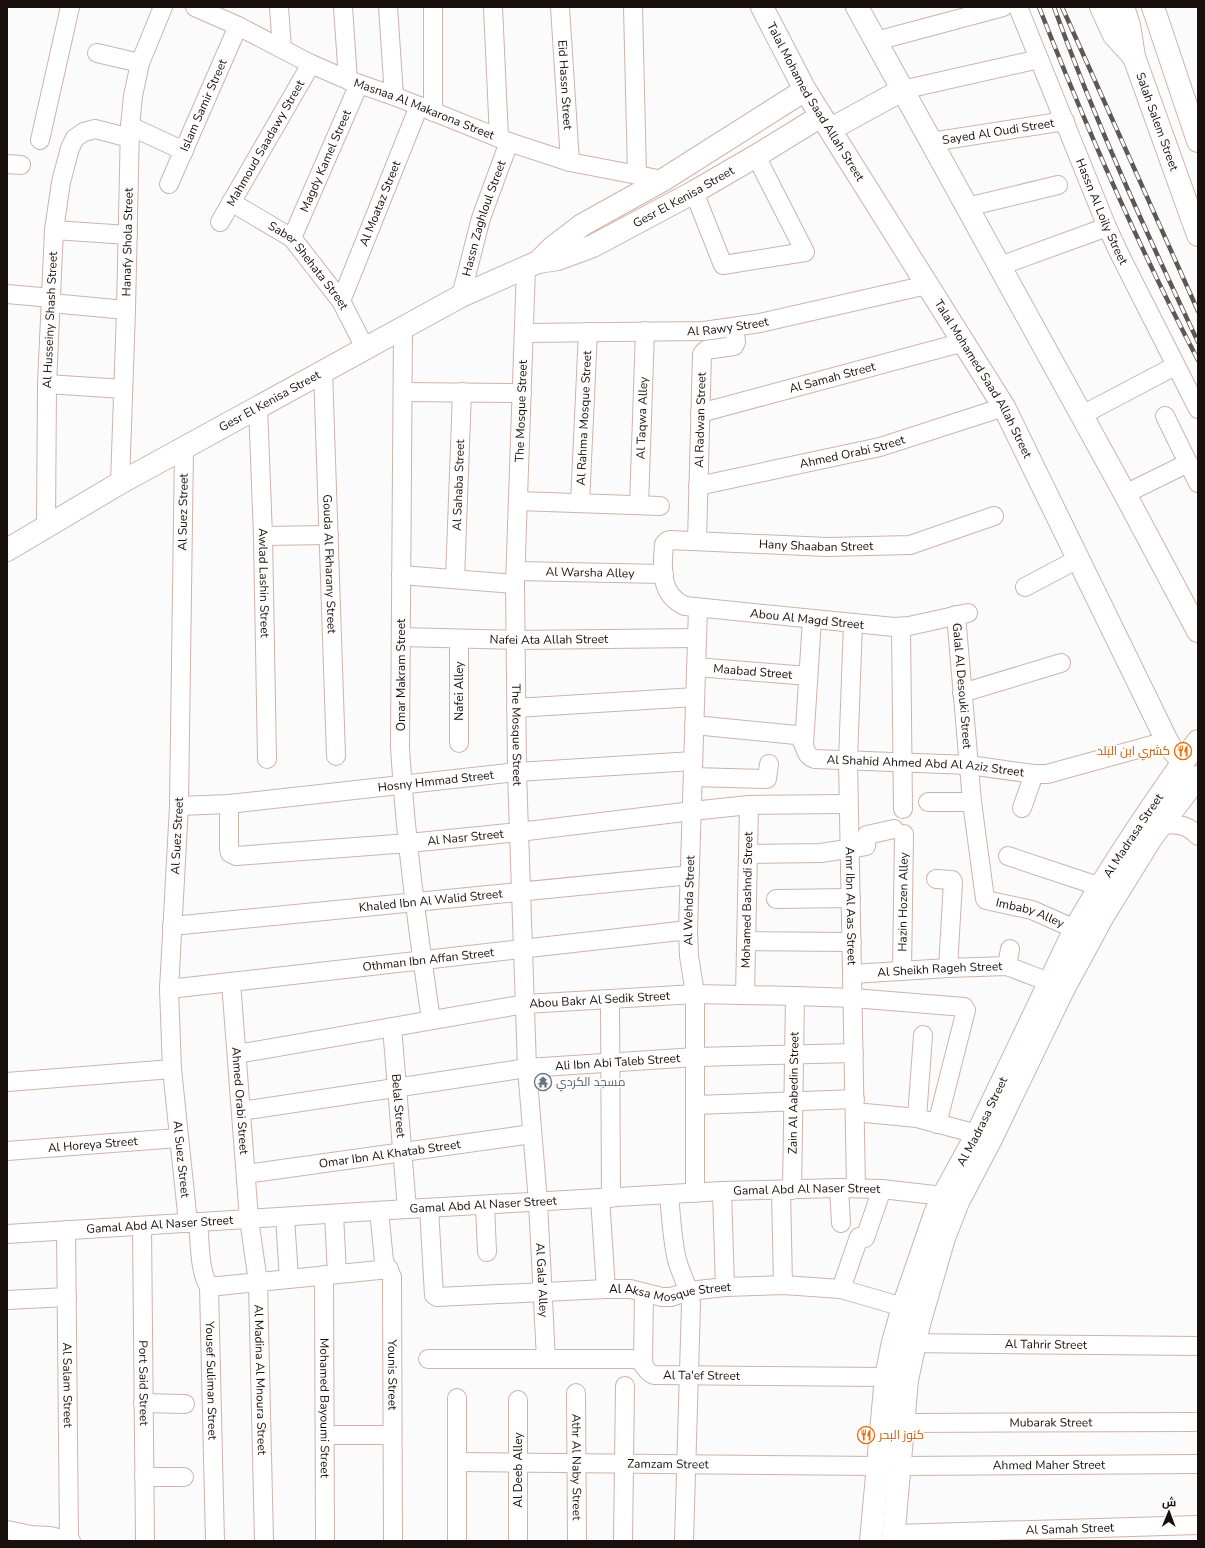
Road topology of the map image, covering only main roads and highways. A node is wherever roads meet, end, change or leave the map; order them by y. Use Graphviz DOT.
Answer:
graph roads {
  1 [pos="762,7"];
  2 [pos="857,7"];
  3 [pos="1101,7"];
  4 [pos="1123,7"];
  5 [pos="1153,7"];
  6 [pos="1134,57"];
  7 [pos="805,90"];
  8 [pos="902,90"];
  9 [pos="826,123"];
  10 [pos="1198,141"];
  11 [pos="1197,227"];
  12 [pos="532,264"];
  13 [pos="7,550"];
  14 [pos="1198,631"];
  15 [pos="1198,741"];
  16 [pos="1190,770"];
  17 [pos="1150,825"];
  18 [pos="950,1199"];
  19 [pos="904,1343"];
  20 [pos="893,1537"];
  21 [pos="871,1541"];
  1 -- 7 [label="main road, Talal Mohamed Saad Allah Street"];
  2 -- 8 [label="main road"];
  3 -- 6 [label="main road"];
  4 -- 6 [label="main road, Salah Salem Street"];
  5 -- 10 [label="main road"];
  6 -- 11 [label="main road, Salah Salem Street"];
  7 -- 9 [label="main road, Talal Mohamed Saad Allah Street"];
  7 -- 12 [label="main road, Gesr El Kenisa Street"];
  8 -- 9 [label="main road, Gesr El Kenisa Street"];
  8 -- 14 [label="main road"];
  9 -- 12 [label="main road, Gesr El Kenisa Street"];
  9 -- 16 [label="main road, Talal Mohamed Saad Allah Street"];
  12 -- 13 [label="main road, Gesr El Kenisa Street"];
  15 -- 16 [label="main road, Al Madrasa Street"];
  16 -- 17 [label="main road, Al Madrasa Street"];
  17 -- 18 [label="main road, Al Madrasa Street"];
  17 -- 18 [label="main road, Al Madrasa Street"];
  18 -- 19 [label="main road, Al Madrasa Street"];
  18 -- 19 [label="main road, Al Madrasa Street"];
  19 -- 20 [label="main road, Al Madrasa Street"];
  19 -- 21 [label="main road, Al Madrasa Street"];
}
